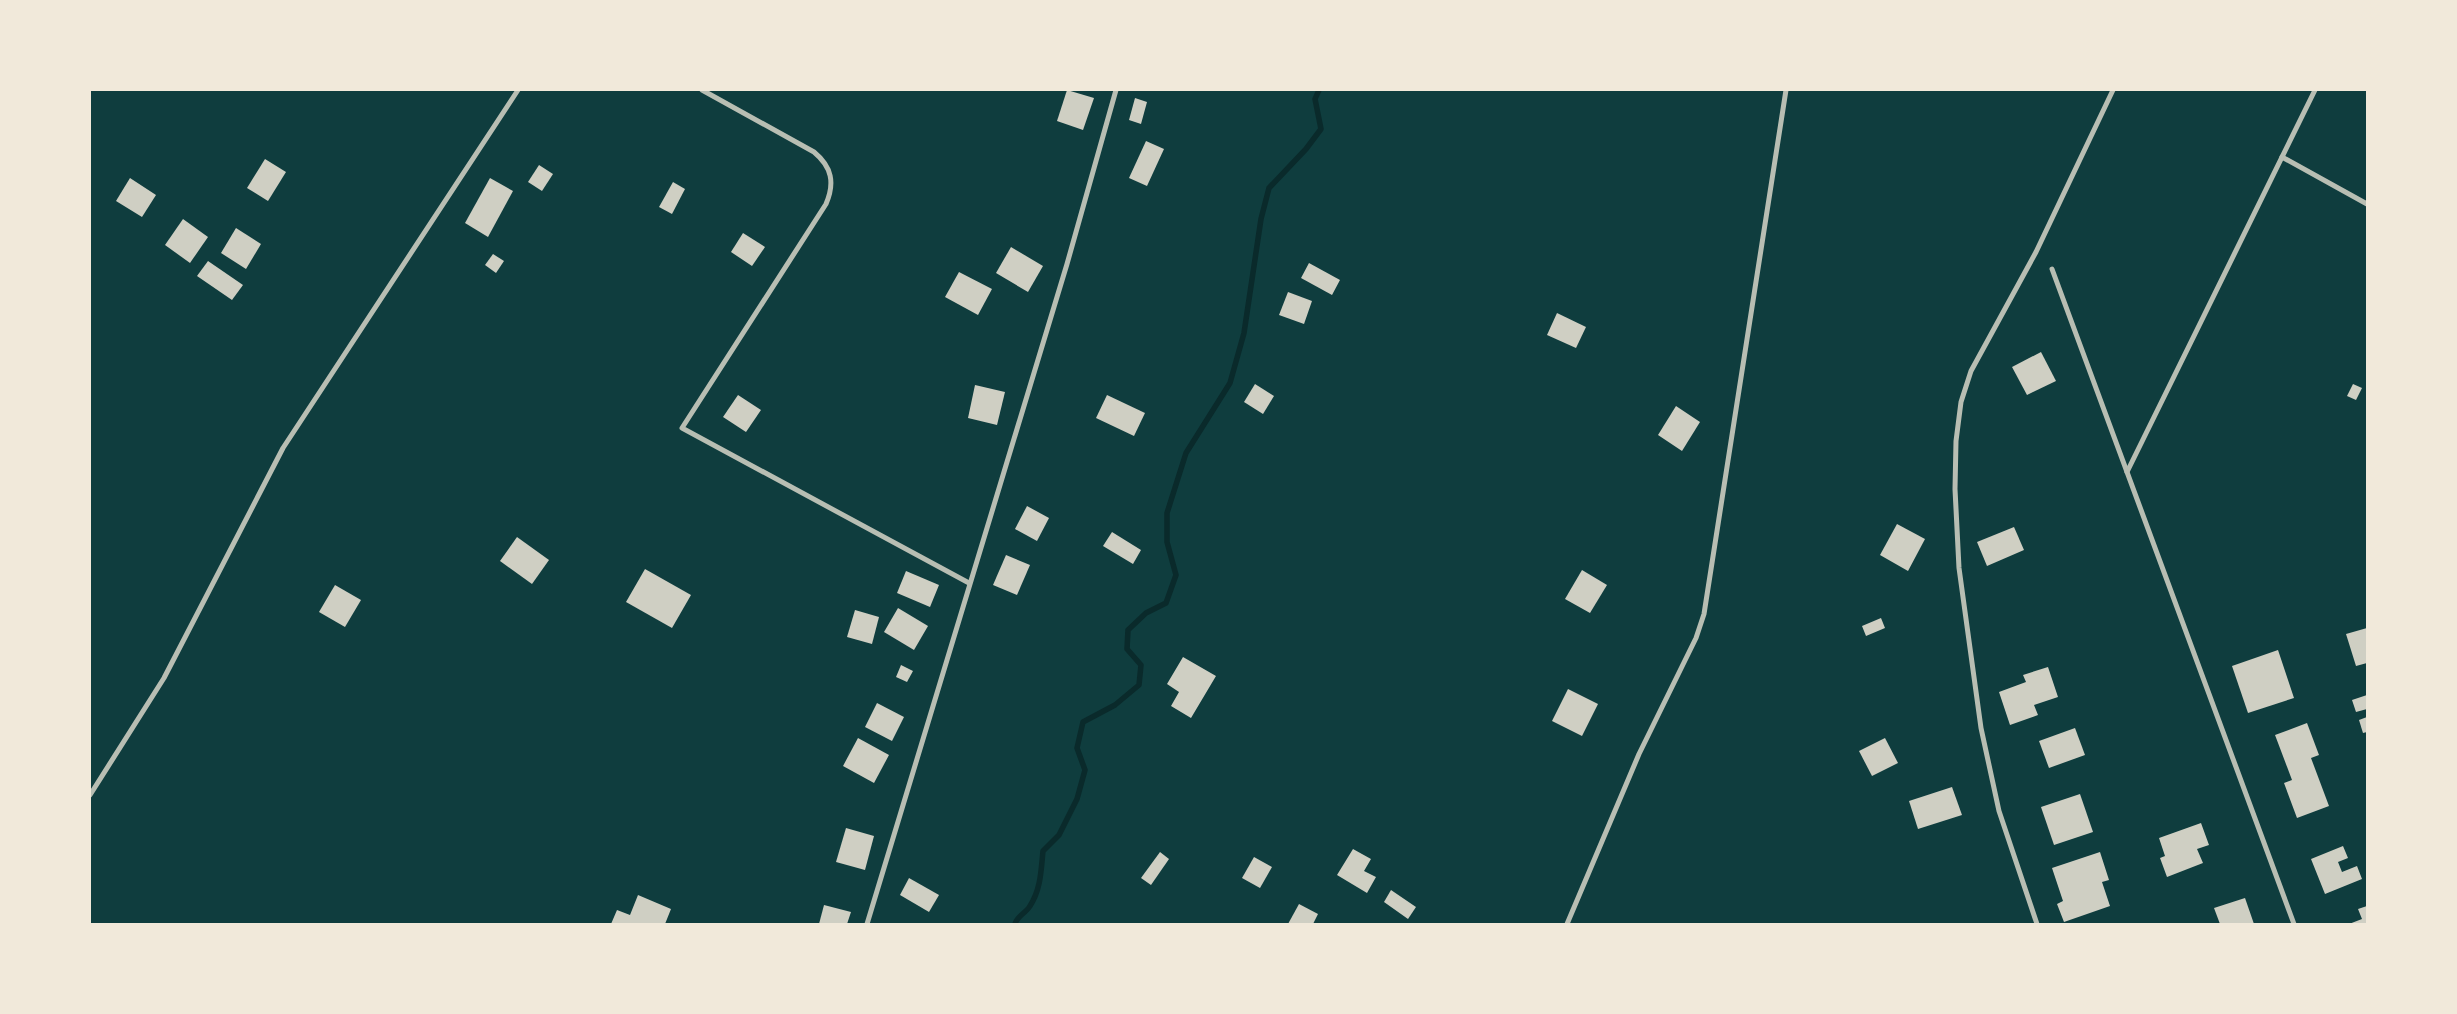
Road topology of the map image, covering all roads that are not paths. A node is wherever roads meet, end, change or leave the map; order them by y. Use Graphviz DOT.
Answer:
graph roads {
  1 [pos="518,90"];
  2 [pos="702,90"];
  3 [pos="1116,90"];
  4 [pos="1786,90"];
  5 [pos="2113,90"];
  6 [pos="2315,90"];
  7 [pos="2282,158"];
  8 [pos="2367,204"];
  9 [pos="2052,268"];
  10 [pos="2127,472"];
  11 [pos="969,583"];
  12 [pos="90,795"];
  13 [pos="867,924"];
  14 [pos="1567,924"];
  15 [pos="2037,924"];
  16 [pos="2294,924"];
  1 -- 12 [label="street"];
  2 -- 11 [label="street"];
  3 -- 11 [label="street"];
  4 -- 14 [label="street"];
  5 -- 15 [label="street"];
  6 -- 7 [label="street"];
  7 -- 8 [label="street"];
  7 -- 10 [label="street"];
  9 -- 10 [label="street"];
  10 -- 16 [label="street"];
  11 -- 13 [label="street"];
}
